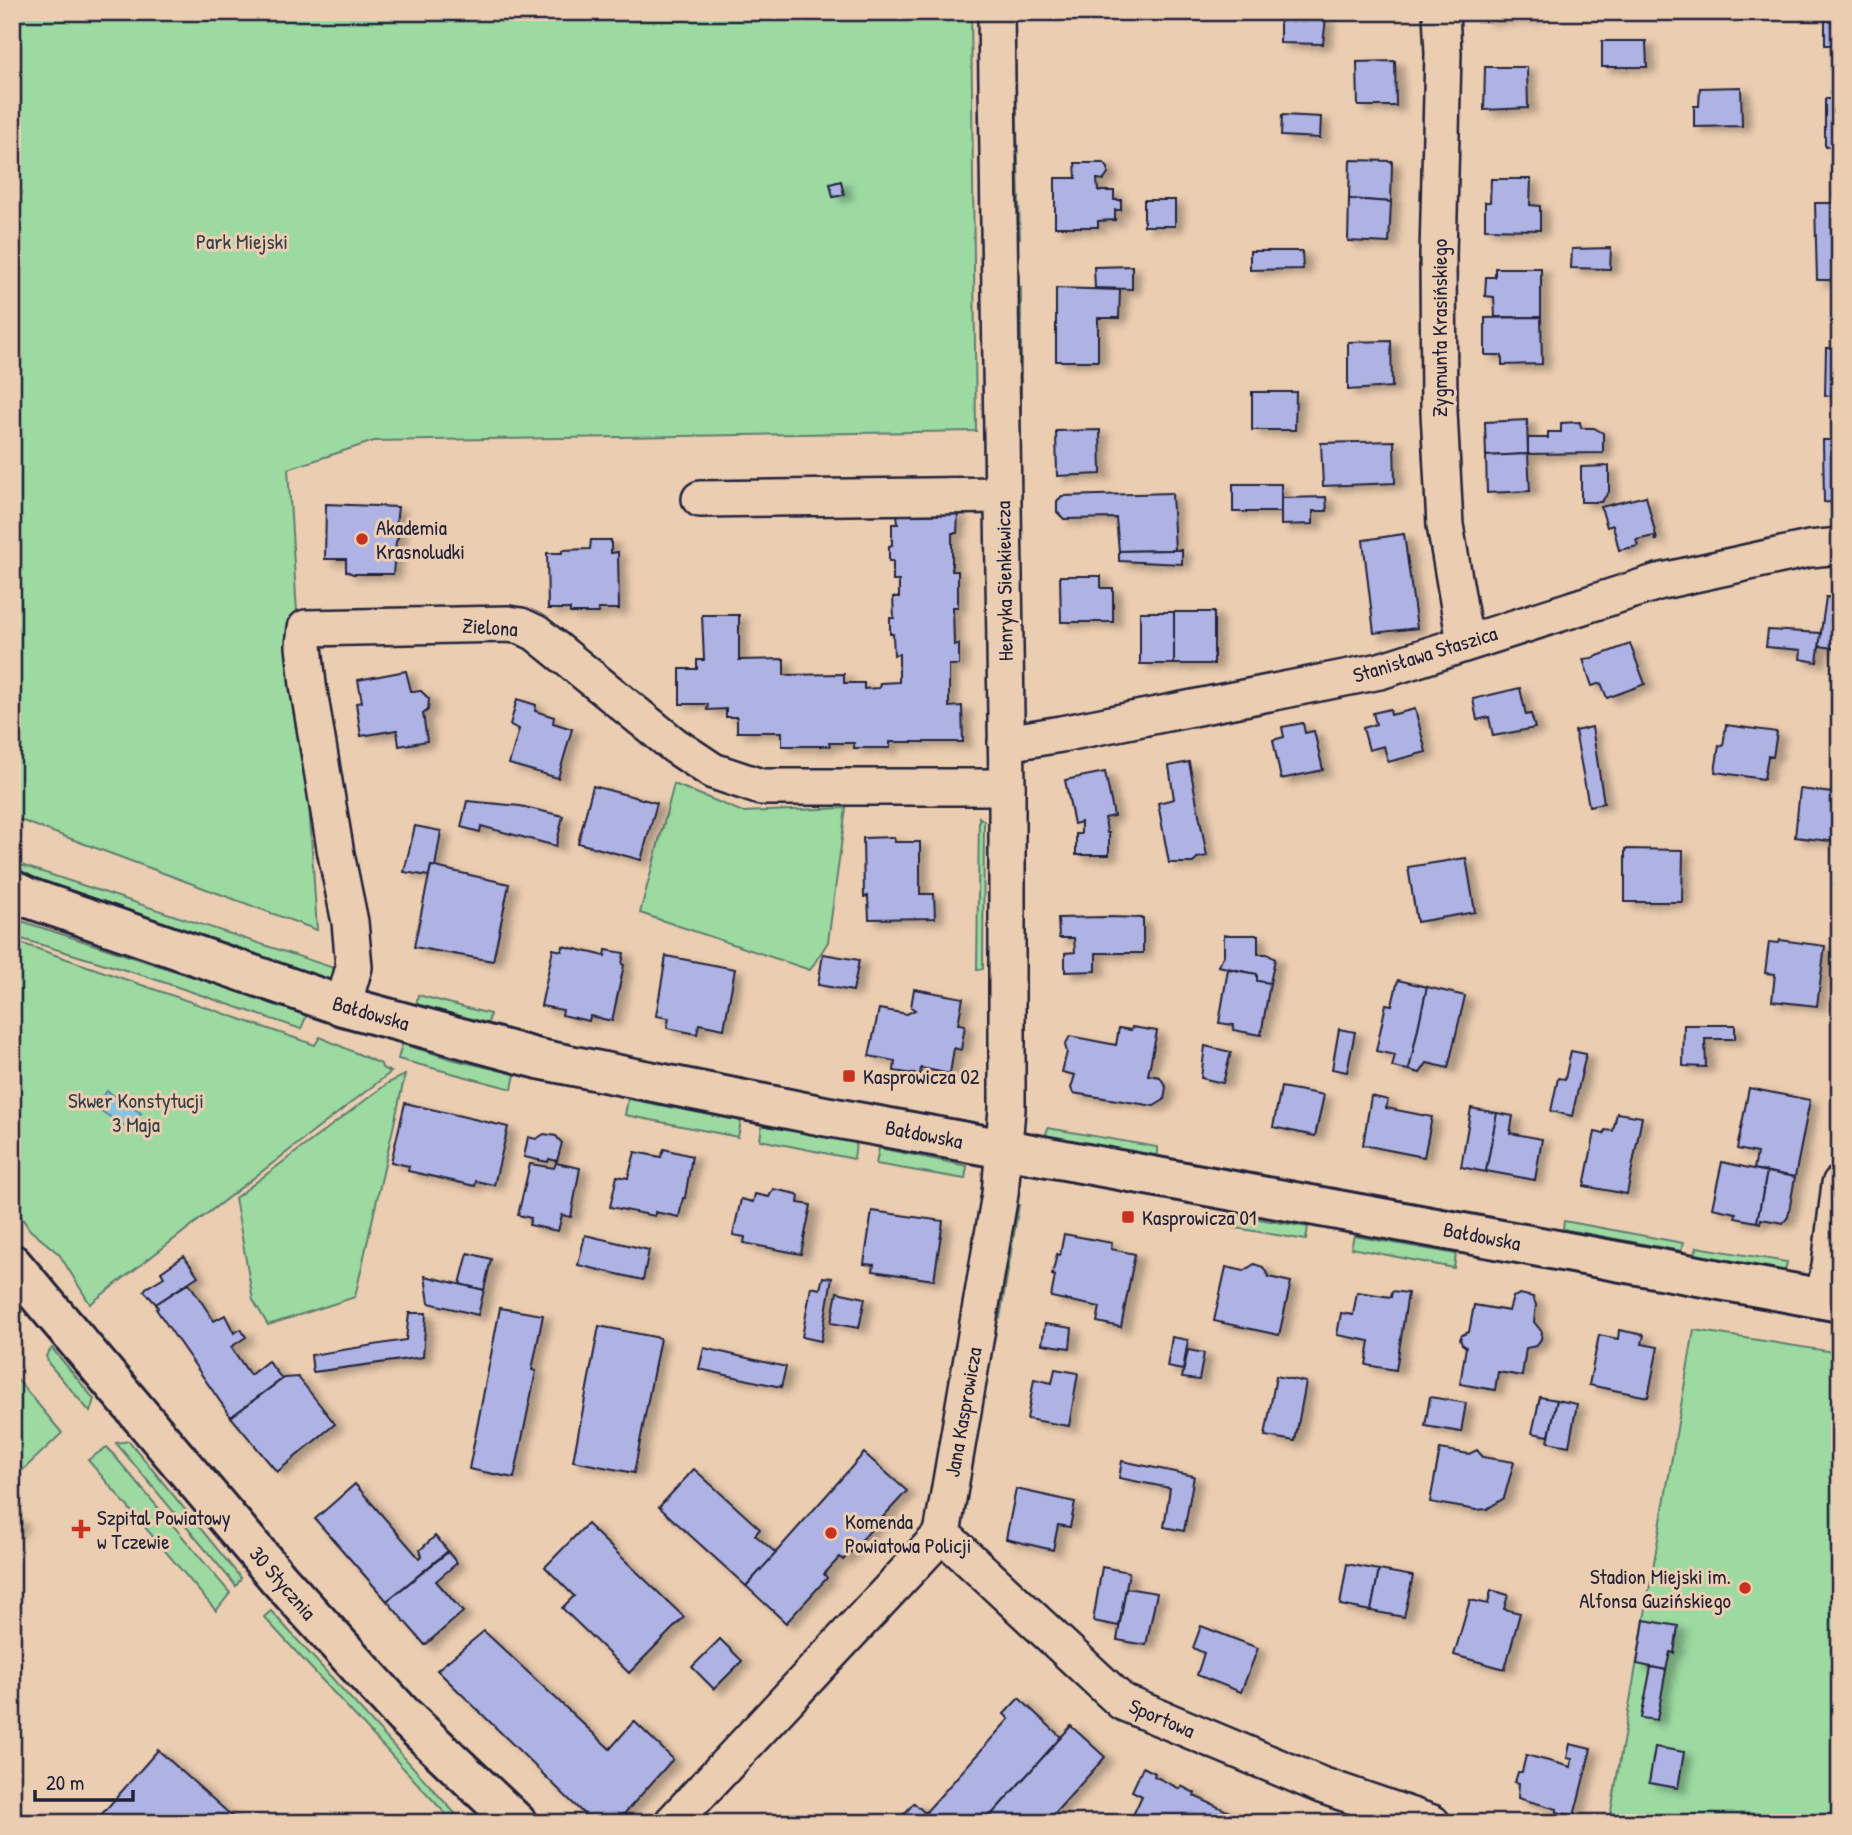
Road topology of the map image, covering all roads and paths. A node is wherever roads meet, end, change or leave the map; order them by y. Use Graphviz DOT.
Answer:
graph roads {
  1 [pos="996,12"];
  2 [pos="1441,12"];
  3 [pos="1002,495"];
  4 [pos="700,499"];
  5 [pos="1840,546"];
  6 [pos="1465,642"];
  7 [pos="1006,743"];
  8 [pos="1007,787"];
  9 [pos="17,894"];
  10 [pos="343,1006"];
  11 [pos="1004,1149"];
  12 [pos="1840,1184"];
  13 [pos="12,1264"];
  14 [pos="1831,1301"];
  15 [pos="942,1534"];
  16 [pos="517,1823"];
  17 [pos="672,1823"];
  18 [pos="1432,1823"];
  1 -- 3 [label="street, Henryka Sienkiewicza"];
  2 -- 6 [label="street, Zygmunta Krasińskiego"];
  3 -- 4 [label="street"];
  3 -- 7 [label="street, Henryka Sienkiewicza"];
  5 -- 6 [label="street, Stanisława Staszica"];
  6 -- 7 [label="street, Stanisława Staszica"];
  7 -- 8 [label="street, Henryka Sienkiewicza"];
  8 -- 10 [label="street, Zielona"];
  8 -- 11 [label="street, Henryka Sienkiewicza"];
  9 -- 10 [label="street, Bałdowska"];
  10 -- 11 [label="street, Bałdowska"];
  11 -- 14 [label="street, Bałdowska"];
  11 -- 15 [label="street, Jana Kasprowicza"];
  12 -- 14 [label="street"];
  13 -- 16 [label="street, 30 Stycznia"];
  15 -- 17 [label="street"];
  15 -- 18 [label="street, Sportowa"];
}
